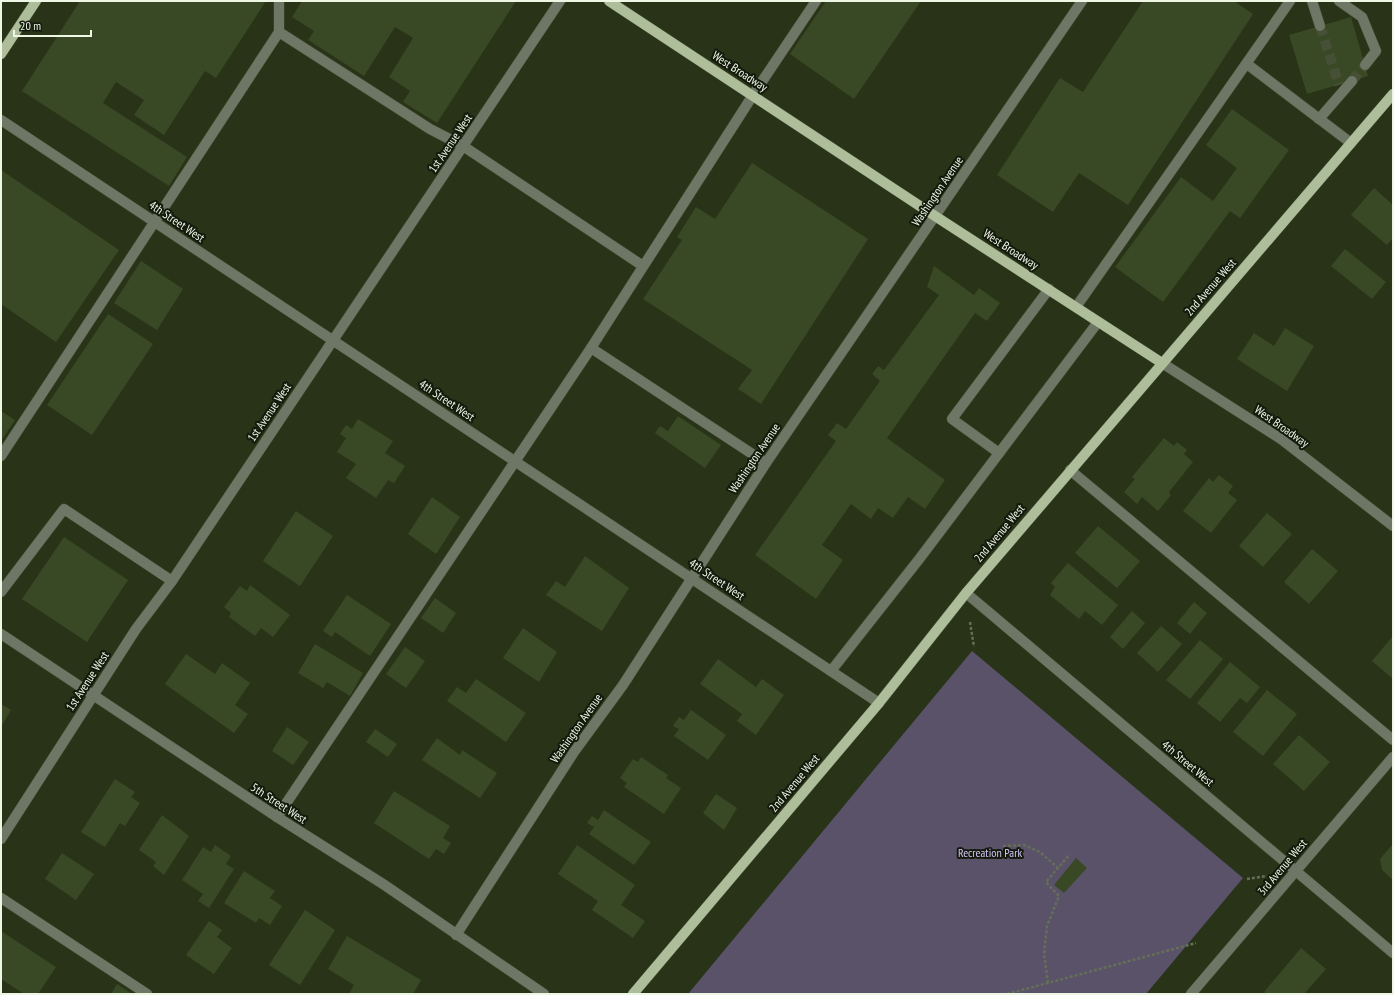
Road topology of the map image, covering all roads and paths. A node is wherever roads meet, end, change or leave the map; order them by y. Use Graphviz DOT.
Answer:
graph roads {
  1 [pos="36,1"];
  2 [pos="279,1"];
  3 [pos="560,1"];
  4 [pos="609,1"];
  5 [pos="816,1"];
  6 [pos="1290,1"];
  7 [pos="1312,1"];
  8 [pos="1339,1"];
  9 [pos="1077,3"];
  10 [pos="1320,26"];
  11 [pos="279,32"];
  12 [pos="1,54"];
  13 [pos="1247,64"];
  14 [pos="1365,65"];
  15 [pos="1352,81"];
  16 [pos="1393,94"];
  17 [pos="753,95"];
  18 [pos="1319,119"];
  19 [pos="1,120"];
  20 [pos="1351,143"];
  21 [pos="463,146"];
  22 [pos="936,216"];
  23 [pos="155,222"];
  24 [pos="643,266"];
  25 [pos="1049,290"];
  26 [pos="1076,307"];
  27 [pos="1098,322"];
  28 [pos="333,340"];
  29 [pos="591,348"];
  30 [pos="1162,363"];
  31 [pos="999,453"];
  32 [pos="1,456"];
  33 [pos="516,462"];
  34 [pos="766,463"];
  35 [pos="1070,470"];
  36 [pos="1393,526"];
  37 [pos="692,578"];
  38 [pos="172,580"];
  39 [pos="1,592"];
  40 [pos="966,593"];
  41 [pos="1,634"];
  42 [pos="831,671"];
  43 [pos="93,696"];
  44 [pos="879,703"];
  45 [pos="1393,740"];
  46 [pos="1393,756"];
  47 [pos="277,817"];
  48 [pos="1,839"];
  49 [pos="1004,846"];
  50 [pos="1070,854"];
  51 [pos="1058,868"];
  52 [pos="1296,871"];
  53 [pos="1,898"];
  54 [pos="456,935"];
  55 [pos="1196,943"];
  56 [pos="1393,953"];
  57 [pos="1048,983"];
  58 [pos="147,994"];
  59 [pos="544,994"];
  60 [pos="632,994"];
  61 [pos="1007,994"];
  62 [pos="1191,994"];
  1 -- 12 [label="main road"];
  2 -- 11 [label="street"];
  3 -- 21 [label="street, 1st Avenue West"];
  4 -- 17 [label="main road, West Broadway"];
  5 -- 17 [label="street"];
  6 -- 13 [label="street"];
  7 -- 10 [label="street"];
  8 -- 14 [label="street"];
  9 -- 22 [label="street, Washington Avenue"];
  11 -- 21 [label="street"];
  11 -- 23 [label="street"];
  13 -- 18 [label="street"];
  13 -- 26 [label="street"];
  15 -- 18 [label="street"];
  16 -- 20 [label="main road, 2nd Avenue West"];
  17 -- 22 [label="main road, West Broadway"];
  17 -- 24 [label="street"];
  18 -- 20 [label="street"];
  19 -- 23 [label="street, 4th Street West"];
  20 -- 30 [label="main road, 2nd Avenue West"];
  21 -- 24 [label="street"];
  21 -- 28 [label="street, 1st Avenue West"];
  22 -- 25 [label="main road, West Broadway"];
  22 -- 34 [label="street, Washington Avenue"];
  23 -- 28 [label="street, 4th Street West"];
  23 -- 32 [label="street"];
  24 -- 29 [label="street"];
  25 -- 26 [label="main road, West Broadway"];
  25 -- 31 [label="street"];
  26 -- 27 [label="main road, West Broadway"];
  27 -- 30 [label="main road, West Broadway"];
  27 -- 31 [label="street"];
  28 -- 33 [label="street, 4th Street West"];
  28 -- 38 [label="street, 1st Avenue West"];
  29 -- 33 [label="street"];
  29 -- 34 [label="street"];
  30 -- 35 [label="main road, 2nd Avenue West"];
  30 -- 36 [label="street, West Broadway"];
  31 -- 42 [label="street"];
  33 -- 37 [label="street, 4th Street West"];
  33 -- 47 [label="street"];
  34 -- 37 [label="street, Washington Avenue"];
  35 -- 40 [label="main road, 2nd Avenue West"];
  35 -- 45 [label="street"];
  37 -- 42 [label="street, 4th Street West"];
  37 -- 54 [label="street, Washington Avenue"];
  38 -- 39 [label="street"];
  38 -- 43 [label="street, 1st Avenue West"];
  40 -- 44 [label="main road, 2nd Avenue West"];
  40 -- 52 [label="street, 4th Street West"];
  41 -- 43 [label="street, 5th Street West"];
  42 -- 44 [label="street, 4th Street West"];
  43 -- 47 [label="street, 5th Street West"];
  43 -- 48 [label="street, 1st Avenue West"];
  44 -- 60 [label="main road, 2nd Avenue West"];
  46 -- 52 [label="street, 3rd Avenue West"];
  47 -- 54 [label="street, 5th Street West"];
  49 -- 51 [label="path"];
  50 -- 51 [label="path"];
  51 -- 57 [label="path"];
  52 -- 56 [label="street, 4th Street West"];
  52 -- 62 [label="street, 3rd Avenue West"];
  53 -- 58 [label="street"];
  54 -- 59 [label="street, 5th Street West"];
  55 -- 57 [label="path"];
  57 -- 61 [label="path"];
}
